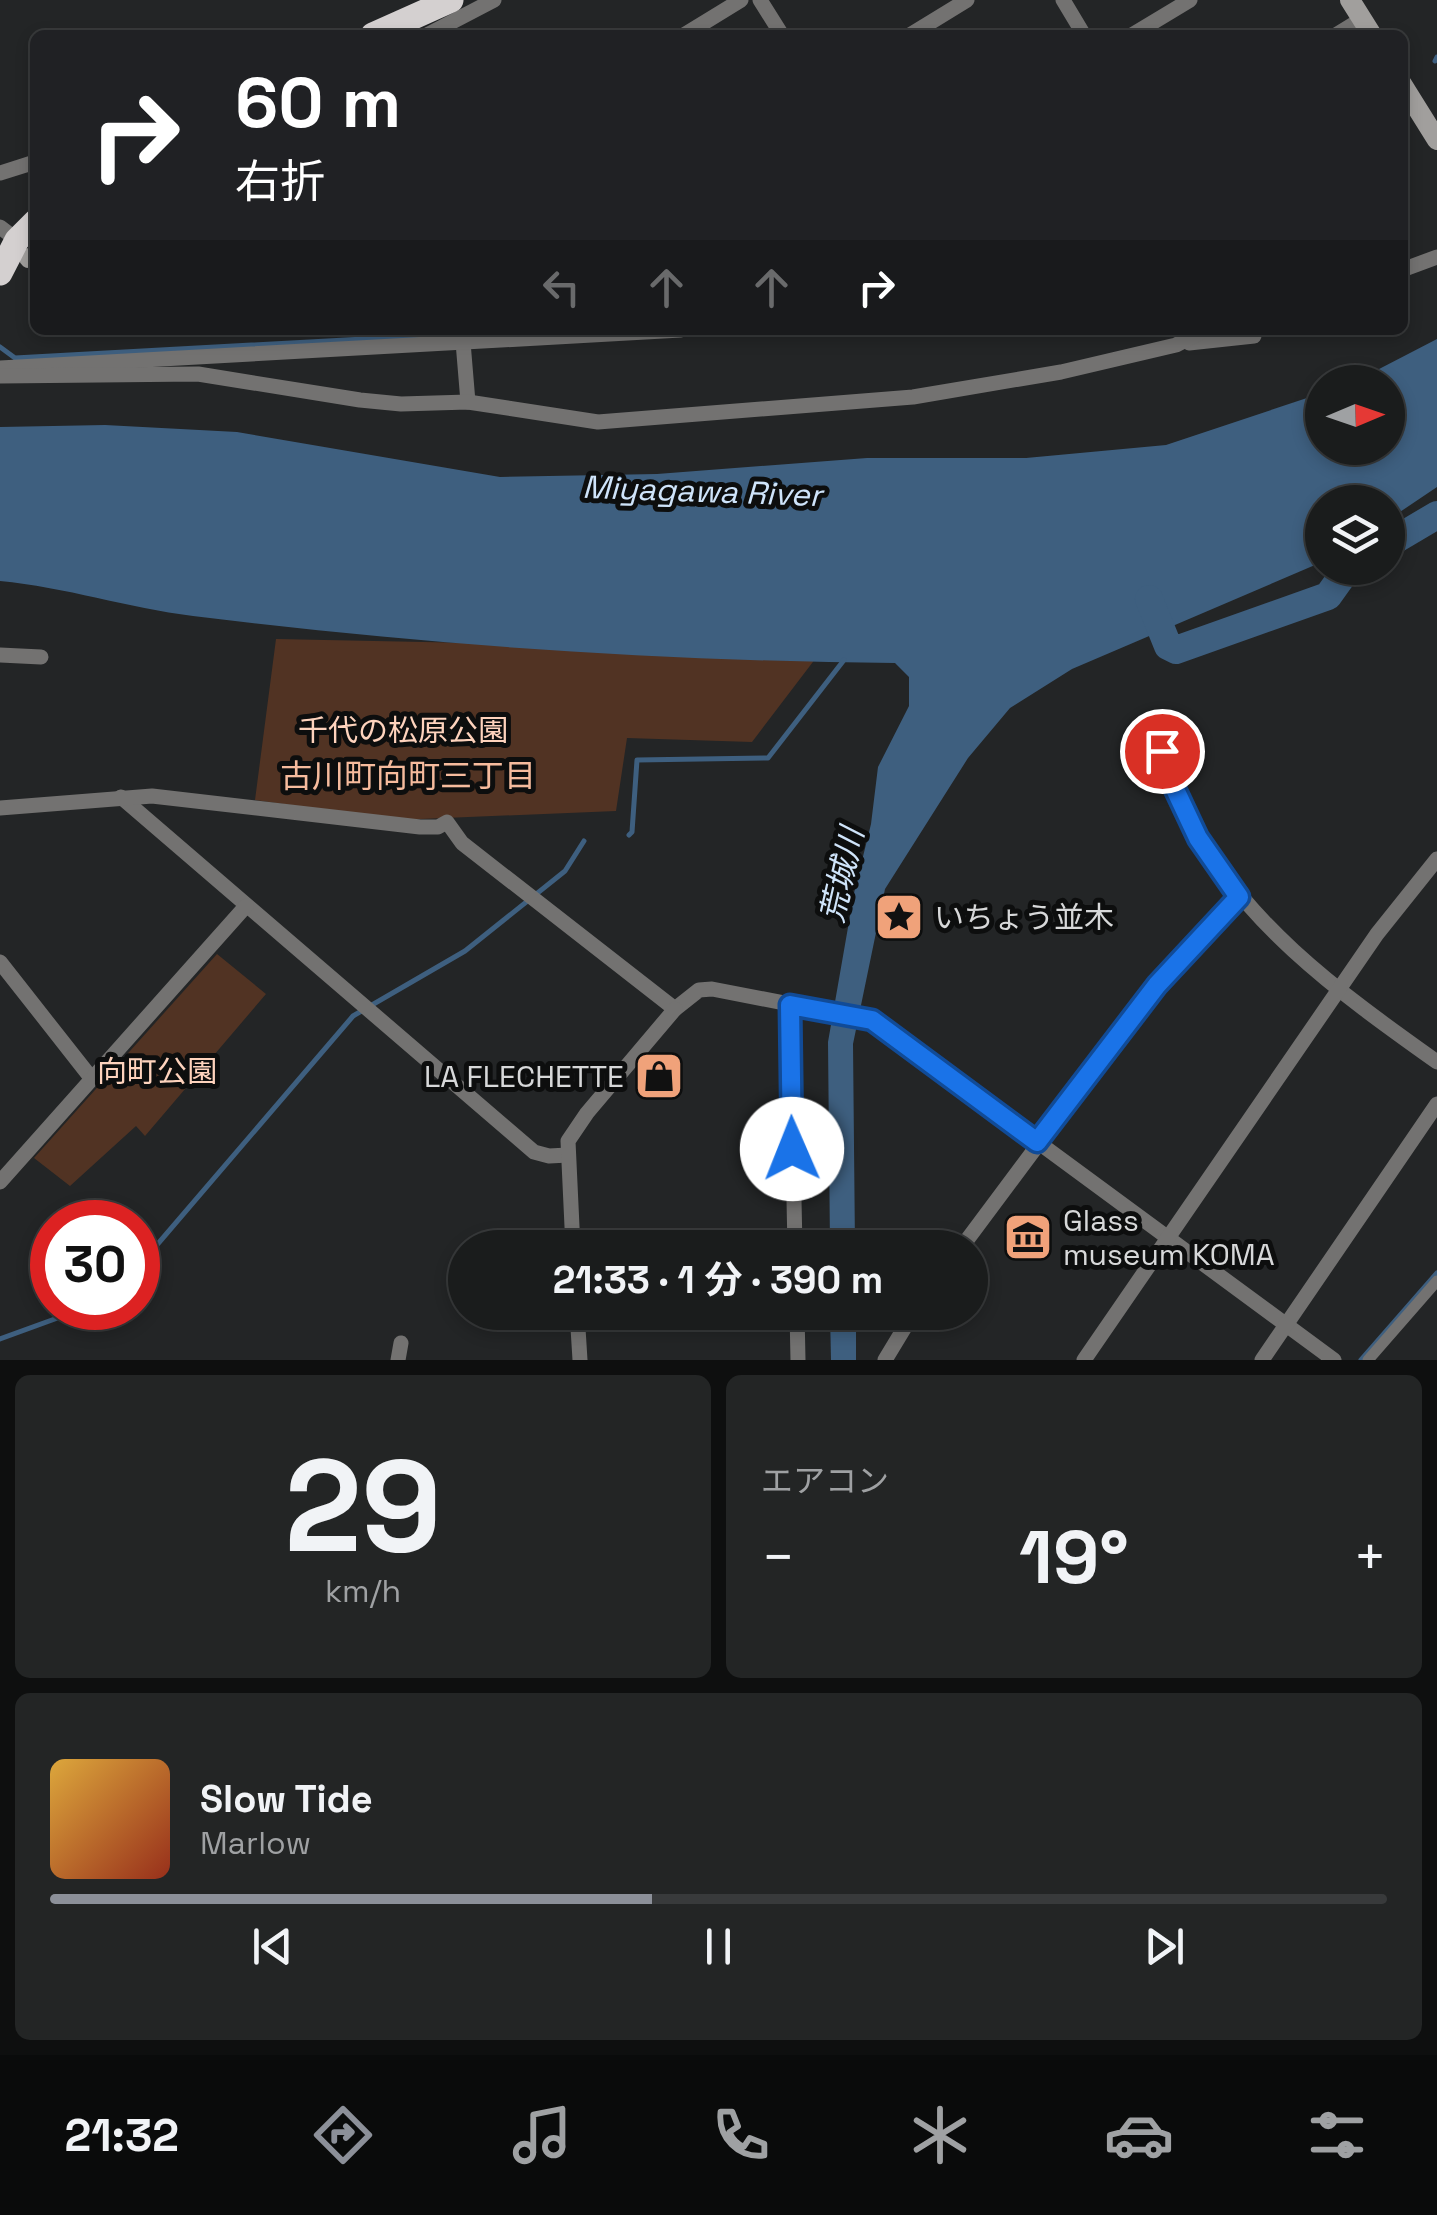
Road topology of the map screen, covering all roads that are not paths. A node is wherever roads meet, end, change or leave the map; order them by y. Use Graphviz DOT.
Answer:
graph roads {
  1 [pos="451,0"];
  2 [pos="494,0"];
  3 [pos="741,0"];
  4 [pos="760,0"];
  5 [pos="967,0"];
  6 [pos="1063,0"];
  7 [pos="1190,0"];
  8 [pos="1350,0"];
  9 [pos="1367,27"];
  10 [pos="385,30"];
  11 [pos="442,30"];
  12 [pos="692,30"];
  13 [pos="779,30"];
  14 [pos="918,30"];
  15 [pos="1081,30"];
  16 [pos="1140,30"];
  17 [pos="1408,94"];
  18 [pos="1437,140"];
  19 [pos="30,164"];
  20 [pos="0,173"];
  21 [pos="23,241"];
  22 [pos="1437,257"];
  23 [pos="1408,268"];
  24 [pos="0,272"];
  25 [pos="562,335"];
  26 [pos="1196,335"];
  27 [pos="1254,336"];
  28 [pos="463,342"];
  29 [pos="1176,346"];
  30 [pos="0,368"];
  31 [pos="0,376"];
  32 [pos="468,402"];
  33 [pos="0,655"];
  34 [pos="40,657"];
  35 [pos="1162,751"];
  36 [pos="121,798"];
  37 [pos="0,808"];
  38 [pos="1437,859"];
  39 [pos="1239,897"];
  40 [pos="246,906"];
  41 [pos="3,973"];
  42 [pos="1338,992"];
  43 [pos="794,1006"];
  44 [pos="674,1009"];
  45 [pos="1437,1062"];
  46 [pos="92,1079"];
  47 [pos="1437,1104"];
  48 [pos="1037,1142"];
  49 [pos="568,1155"];
  50 [pos="0,1182"];
  51 [pos="572,1230"];
  52 [pos="795,1230"];
  53 [pos="974,1230"];
  54 [pos="1166,1238"];
  55 [pos="1437,1280"];
  56 [pos="1286,1324"];
  57 [pos="578,1330"];
  58 [pos="797,1330"];
  59 [pos="903,1330"];
  60 [pos="580,1360"];
  61 [pos="798,1360"];
  62 [pos="884,1360"];
  63 [pos="1084,1360"];
  64 [pos="1262,1360"];
  65 [pos="1334,1360"];
  66 [pos="1368,1360"];
  1 -- 10 [label="highway"];
  2 -- 11 [label="street"];
  3 -- 12 [label="street"];
  4 -- 13 [label="street"];
  5 -- 14 [label="street"];
  6 -- 15 [label="street"];
  7 -- 16 [label="street"];
  8 -- 9 [label="main road"];
  17 -- 18 [label="main road"];
  19 -- 20 [label="street"];
  21 -- 24 [label="highway"];
  22 -- 23 [label="street"];
  25 -- 28 [label="street"];
  26 -- 29 [label="street"];
  27 -- 29 [label="street"];
  28 -- 30 [label="street"];
  28 -- 32 [label="street"];
  29 -- 32 [label="street"];
  31 -- 32 [label="street"];
  33 -- 34 [label="street"];
  35 -- 39 [label="street"];
  36 -- 37 [label="street"];
  36 -- 40 [label="street"];
  36 -- 44 [label="street"];
  38 -- 42 [label="street"];
  39 -- 42 [label="street"];
  39 -- 48 [label="street"];
  40 -- 46 [label="street"];
  40 -- 49 [label="street"];
  41 -- 46 [label="street"];
  42 -- 45 [label="street"];
  42 -- 54 [label="street"];
  43 -- 44 [label="street"];
  43 -- 48 [label="street"];
  43 -- 52 [label="street"];
  44 -- 49 [label="street"];
  46 -- 50 [label="street"];
  47 -- 56 [label="street"];
  48 -- 53 [label="street"];
  48 -- 54 [label="street"];
  49 -- 51 [label="street"];
  54 -- 56 [label="street"];
  54 -- 63 [label="street"];
  55 -- 66 [label="street"];
  56 -- 64 [label="street"];
  56 -- 65 [label="street"];
  57 -- 60 [label="street"];
  58 -- 61 [label="street"];
  59 -- 62 [label="street"];
}
